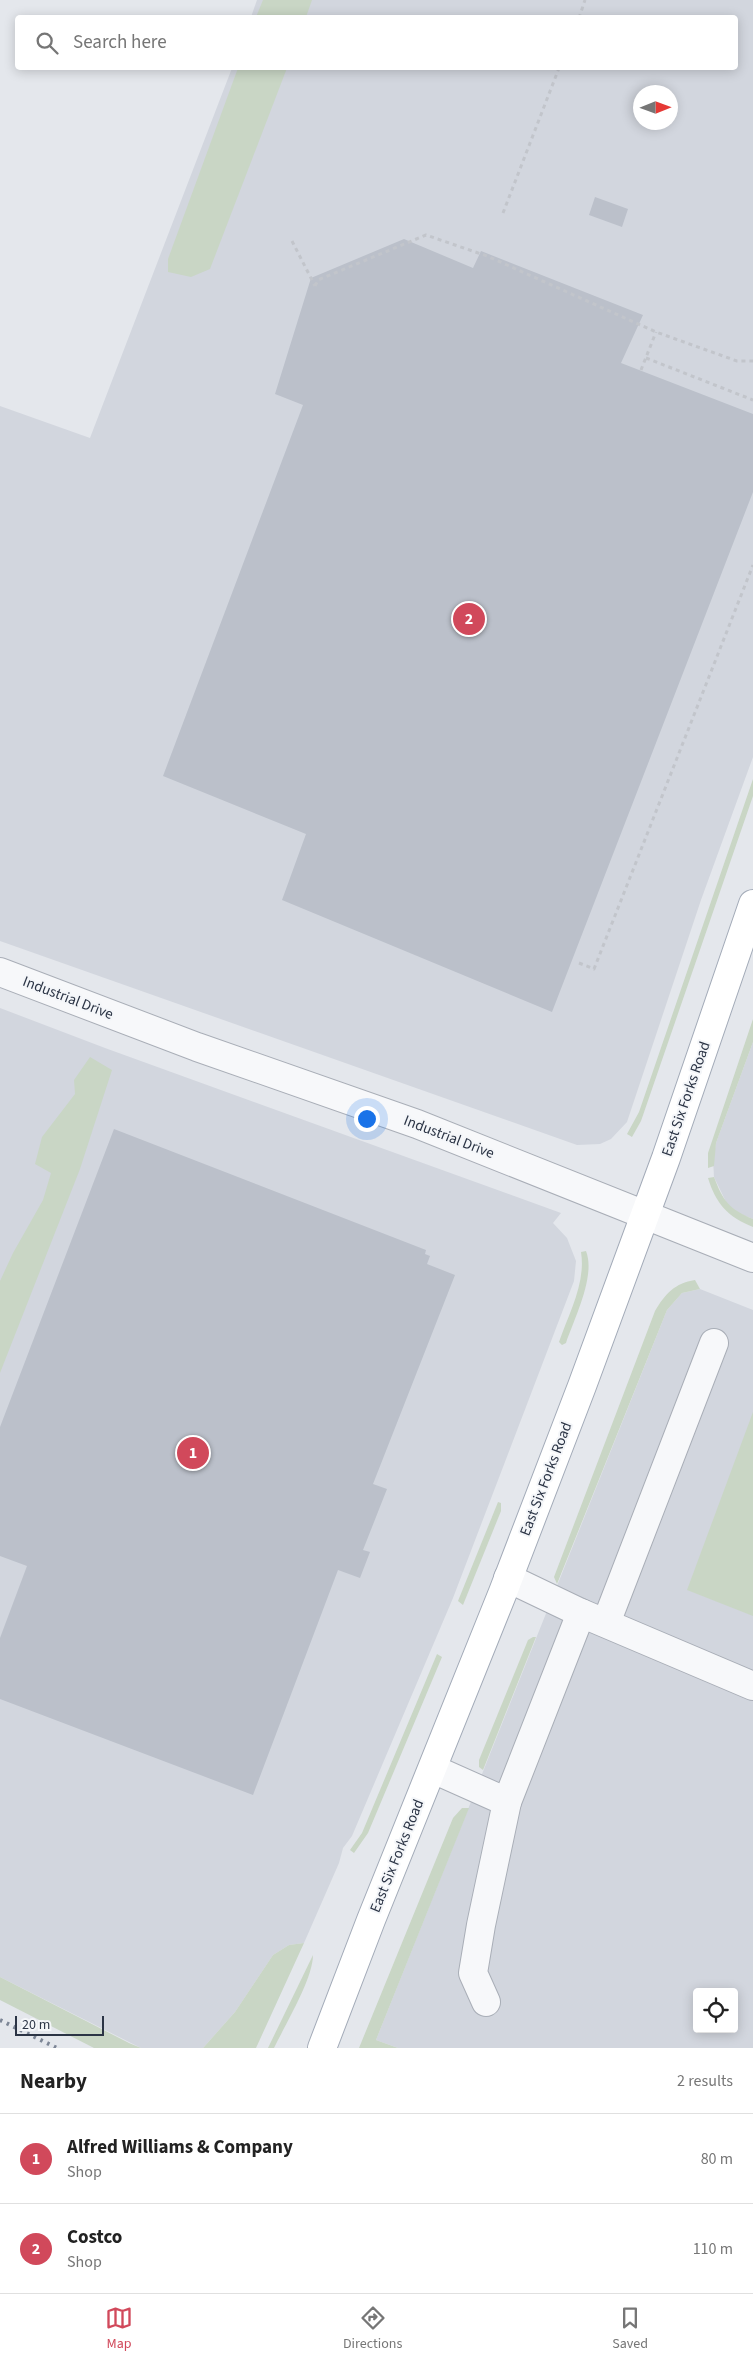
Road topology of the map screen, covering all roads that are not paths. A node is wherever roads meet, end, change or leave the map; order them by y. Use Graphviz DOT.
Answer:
graph roads {
  1 [pos="753,904"];
  2 [pos="0,972"];
  3 [pos="644,1215"];
  4 [pos="753,1258"];
  5 [pos="714,1343"];
  6 [pos="508,1578"];
  7 [pos="594,1618"];
  8 [pos="753,1686"];
  9 [pos="433,1769"];
  10 [pos="507,1802"];
  11 [pos="486,2002"];
  12 [pos="322,2048"];
  1 -- 3 [label="main road, East Six Forks Road"];
  2 -- 3 [label="street, Industrial Drive"];
  3 -- 4 [label="street, Industrial Drive"];
  3 -- 6 [label="main road, East Six Forks Road"];
  5 -- 7 [label="street"];
  6 -- 7 [label="street"];
  6 -- 9 [label="main road, East Six Forks Road"];
  7 -- 8 [label="street"];
  7 -- 10 [label="street"];
  9 -- 10 [label="street"];
  9 -- 12 [label="main road, East Six Forks Road"];
  10 -- 11 [label="street"];
}
